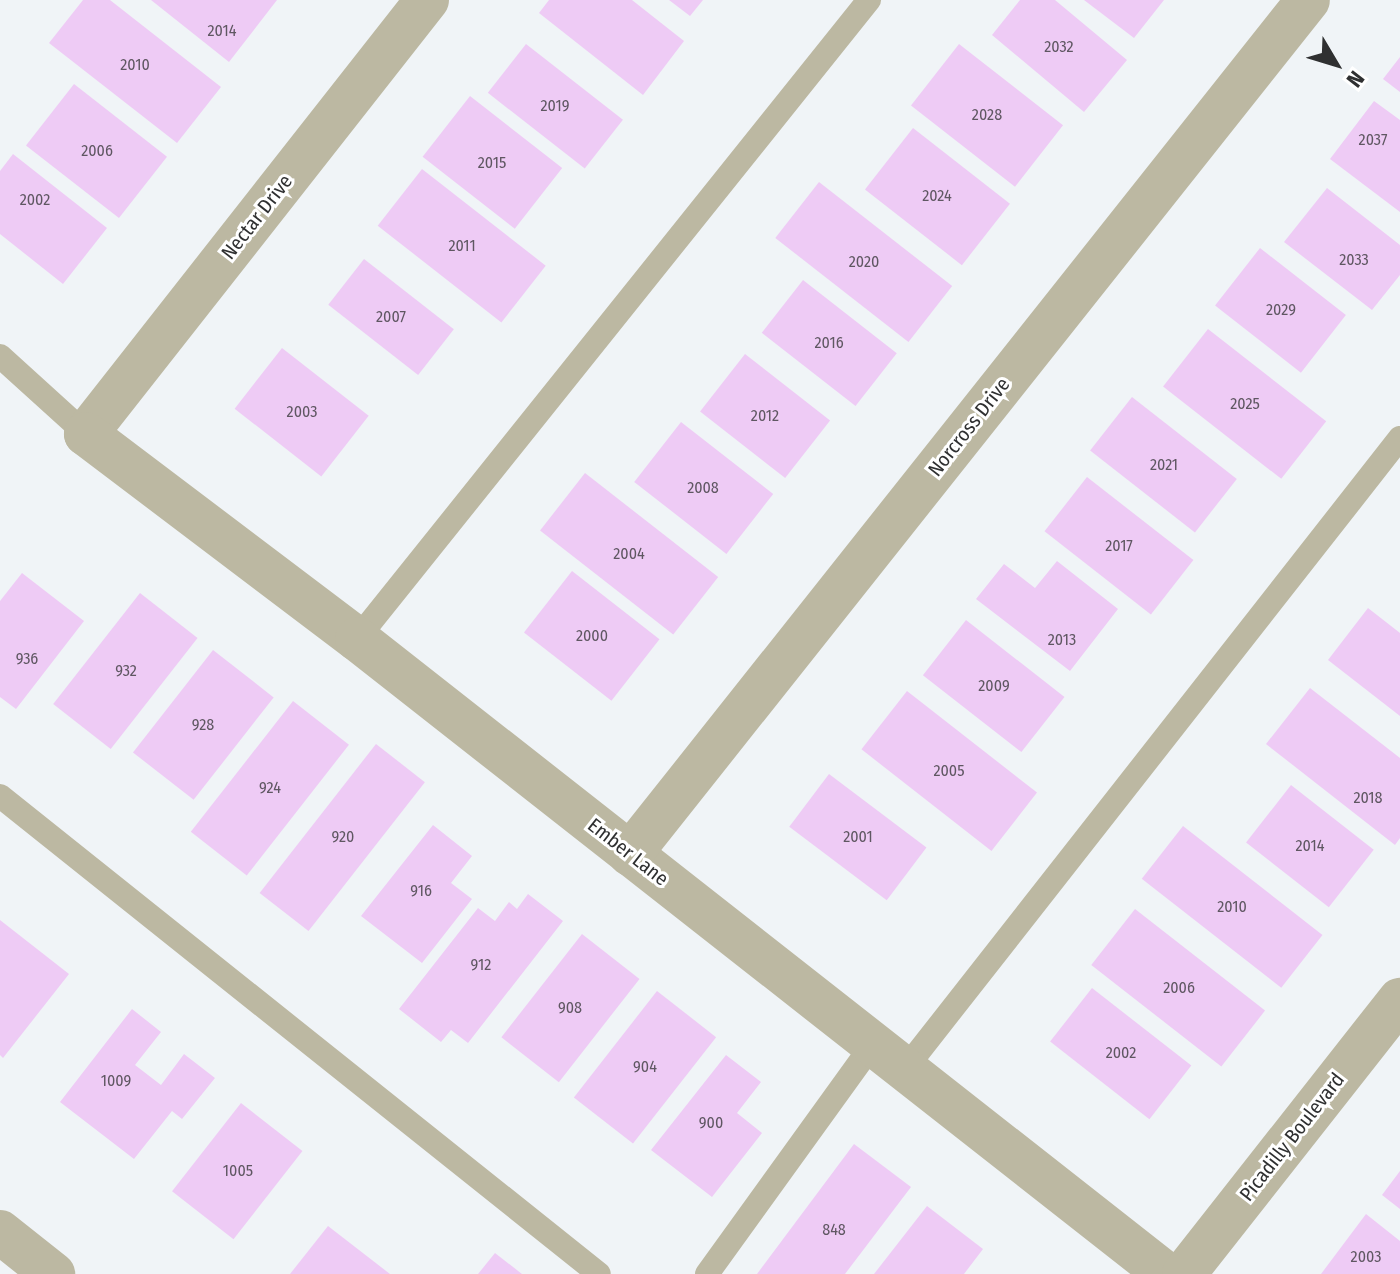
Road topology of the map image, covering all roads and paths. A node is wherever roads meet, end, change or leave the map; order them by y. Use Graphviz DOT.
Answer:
graph roads {
  1 [pos="427,0"];
  2 [pos="869,0"];
  3 [pos="1308,0"];
  4 [pos="0,356"];
  5 [pos="86,434"];
  6 [pos="1400,438"];
  7 [pos="357,639"];
  8 [pos="0,796"];
  9 [pos="630,854"];
  10 [pos="1400,1000"];
  11 [pos="889,1057"];
  12 [pos="0,1232"];
  13 [pos="53,1274"];
  14 [pos="599,1274"];
  15 [pos="707,1274"];
  16 [pos="1166,1274"];
  17 [pos="1184,1274"];
  1 -- 5 [label="street, Nectar Drive"];
  2 -- 7 [label="lane"];
  3 -- 9 [label="street, Norcross Drive"];
  4 -- 5 [label="lane"];
  5 -- 7 [label="street, Ember Lane"];
  6 -- 11 [label="lane"];
  7 -- 9 [label="street, Ember Lane"];
  8 -- 14 [label="lane"];
  9 -- 11 [label="street, Ember Lane"];
  10 -- 17 [label="street, Picadilly Boulevard"];
  11 -- 15 [label="lane"];
  11 -- 16 [label="street, Ember Lane"];
  12 -- 13 [label="street"];
}
